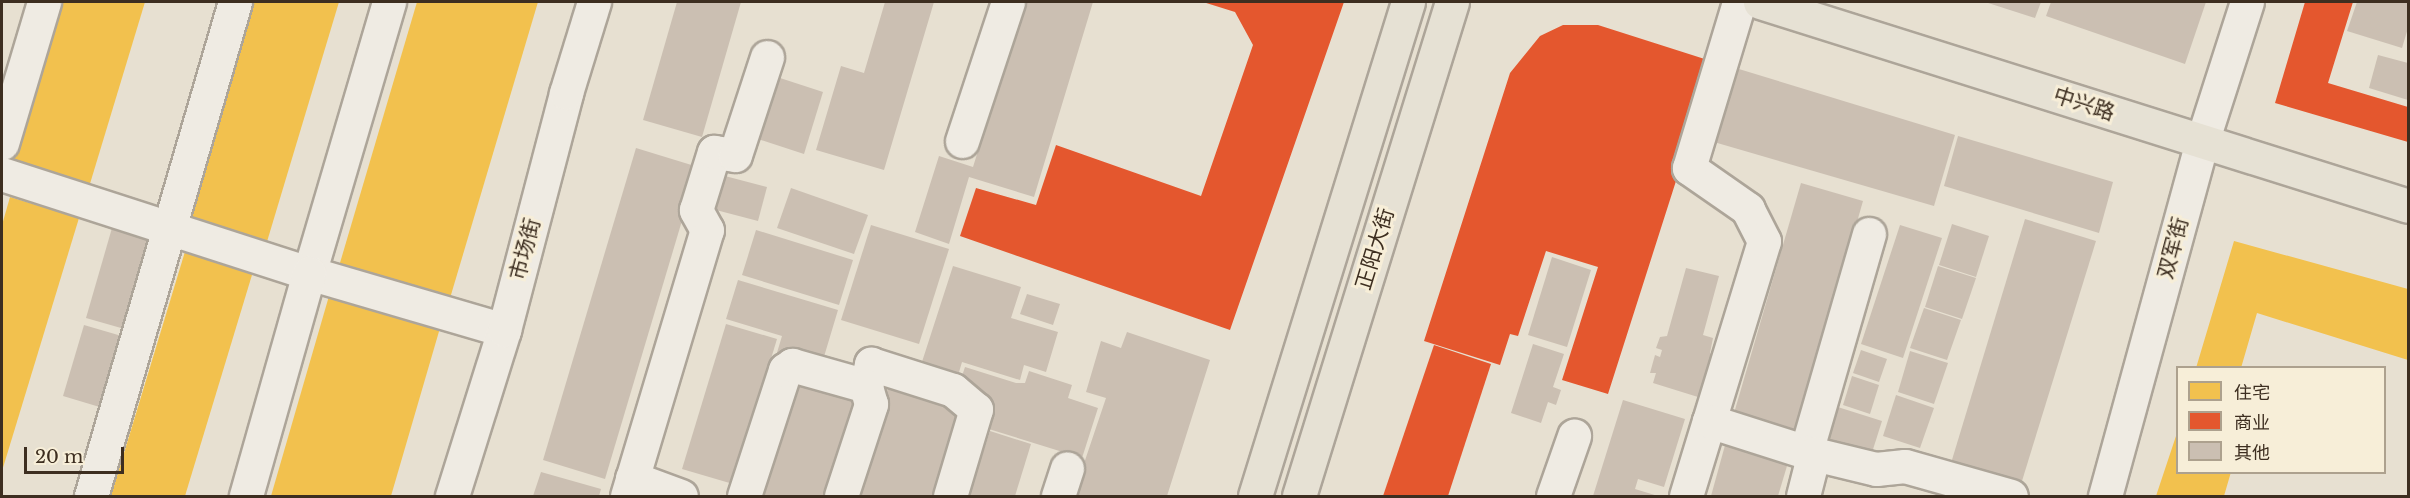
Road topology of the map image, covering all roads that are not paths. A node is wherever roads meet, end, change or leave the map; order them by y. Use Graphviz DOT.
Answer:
graph roads {
  1 [pos="44,2"];
  2 [pos="235,2"];
  3 [pos="389,2"];
  4 [pos="594,2"];
  5 [pos="1008,2"];
  6 [pos="1408,2"];
  7 [pos="1452,2"];
  8 [pos="1739,2"];
  9 [pos="1760,2"];
  10 [pos="2247,2"];
  11 [pos="767,57"];
  12 [pos="962,141"];
  13 [pos="2202,142"];
  14 [pos="2,143"];
  15 [pos="2,174"];
  16 [pos="2409,206"];
  17 [pos="170,226"];
  18 [pos="1869,234"];
  19 [pos="309,273"];
  20 [pos="504,330"];
  21 [pos="866,386"];
  22 [pos="1709,421"];
  23 [pos="1574,436"];
  24 [pos="1810,452"];
  25 [pos="630,487"];
  26 [pos="91,496"];
  27 [pos="246,496"];
  28 [pos="452,496"];
  29 [pos="681,496"];
  30 [pos="744,496"];
  31 [pos="841,496"];
  32 [pos="950,496"];
  33 [pos="1256,496"];
  34 [pos="1299,496"];
  35 [pos="1553,496"];
  36 [pos="1686,496"];
  37 [pos="1803,496"];
  38 [pos="2011,496"];
  39 [pos="2105,496"];
  1 -- 14 [label="street"];
  2 -- 17 [label="street"];
  3 -- 19 [label="street"];
  4 -- 20 [label="street, 市场街"];
  5 -- 12 [label="street"];
  6 -- 33 [label="main road, 正阳大街"];
  7 -- 34 [label="main road, 正阳大街"];
  8 -- 22 [label="street"];
  9 -- 13 [label="main road, 中兴路"];
  10 -- 13 [label="street, 双军街"];
  11 -- 25 [label="street"];
  13 -- 16 [label="main road, 中兴路"];
  13 -- 39 [label="street, 双军街"];
  15 -- 17 [label="street"];
  17 -- 19 [label="street"];
  17 -- 26 [label="street"];
  18 -- 24 [label="street"];
  19 -- 20 [label="street"];
  19 -- 27 [label="street"];
  20 -- 28 [label="street, 市场街"];
  21 -- 30 [label="street"];
  21 -- 31 [label="street"];
  21 -- 32 [label="street"];
  22 -- 24 [label="street"];
  22 -- 36 [label="street"];
  23 -- 35 [label="street"];
  24 -- 37 [label="street"];
  24 -- 38 [label="street"];
  25 -- 29 [label="street"];
}
